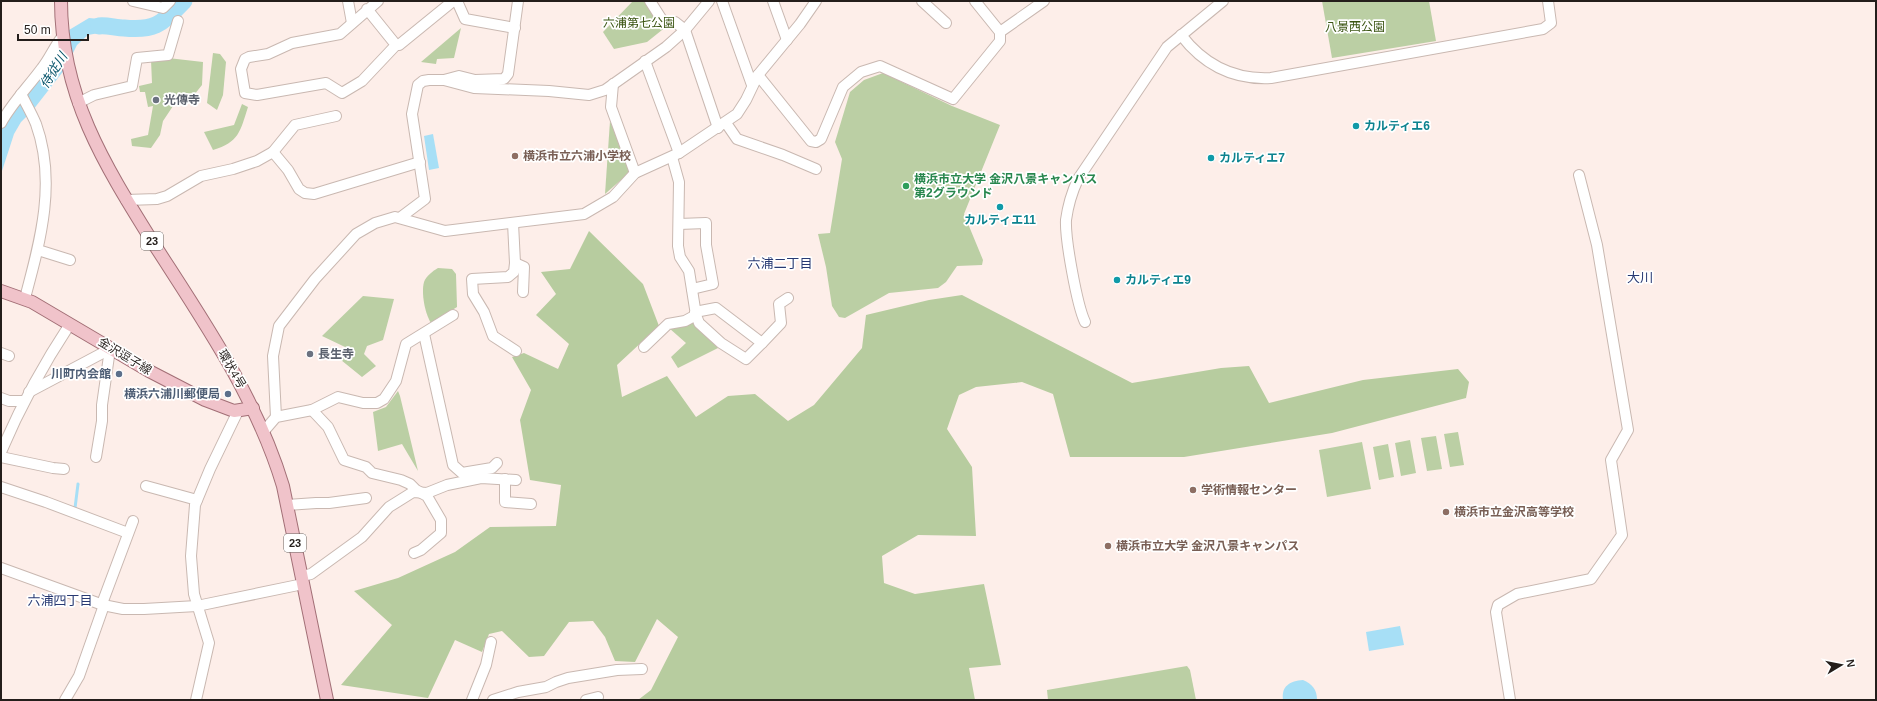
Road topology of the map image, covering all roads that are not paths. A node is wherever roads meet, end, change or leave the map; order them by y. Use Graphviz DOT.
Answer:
graph roads {
  1 [pos="61,1"];
  2 [pos="133,1"];
  3 [pos="170,1"];
  4 [pos="348,1"];
  5 [pos="378,1"];
  6 [pos="453,1"];
  7 [pos="457,1"];
  8 [pos="518,1"];
  9 [pos="650,1"];
  10 [pos="709,1"];
  11 [pos="722,1"];
  12 [pos="773,1"];
  13 [pos="816,1"];
  14 [pos="922,1"];
  15 [pos="975,1"];
  16 [pos="1044,1"];
  17 [pos="1222,1"];
  18 [pos="1548,1"];
  19 [pos="155,4"];
  20 [pos="367,10"];
  21 [pos="178,21"];
  22 [pos="352,23"];
  23 [pos="946,23"];
  24 [pos="515,28"];
  25 [pos="685,30"];
  26 [pos="1000,32"];
  27 [pos="1181,35"];
  28 [pos="62,38"];
  29 [pos="787,40"];
  30 [pos="396,44"];
  31 [pos="645,61"];
  32 [pos="758,75"];
  33 [pos="444,80"];
  34 [pos="613,84"];
  35 [pos="752,85"];
  36 [pos="22,95"];
  37 [pos="78,103"];
  38 [pos="6,105"];
  39 [pos="336,116"];
  40 [pos="1,123"];
  41 [pos="722,126"];
  42 [pos="273,152"];
  43 [pos="676,155"];
  44 [pos="420,162"];
  45 [pos="816,169"];
  46 [pos="635,173"];
  47 [pos="1579,175"];
  48 [pos="126,200"];
  49 [pos="400,217"];
  50 [pos="513,223"];
  51 [pos="679,224"];
  52 [pos="38,250"];
  53 [pos="70,260"];
  54 [pos="515,263"];
  55 [pos="692,289"];
  56 [pos="1,291"];
  57 [pos="523,292"];
  58 [pos="25,298"];
  59 [pos="788,298"];
  60 [pos="696,314"];
  61 [pos="453,315"];
  62 [pos="1085,322"];
  63 [pos="70,324"];
  64 [pos="424,334"];
  65 [pos="762,343"];
  66 [pos="644,346"];
  67 [pos="112,348"];
  68 [pos="516,352"];
  69 [pos="29,392"];
  70 [pos="1,398"];
  71 [pos="24,401"];
  72 [pos="253,408"];
  73 [pos="312,410"];
  74 [pos="238,411"];
  75 [pos="276,418"];
  76 [pos="264,431"];
  77 [pos="1,452"];
  78 [pos="1,457"];
  79 [pos="96,457"];
  80 [pos="497,464"];
  81 [pos="64,469"];
  82 [pos="505,479"];
  83 [pos="516,480"];
  84 [pos="146,486"];
  85 [pos="1,487"];
  86 [pos="421,492"];
  87 [pos="366,498"];
  88 [pos="198,500"];
  89 [pos="531,504"];
  90 [pos="287,505"];
  91 [pos="133,521"];
  92 [pos="128,533"];
  93 [pos="414,553"];
  94 [pos="1,568"];
  95 [pos="302,580"];
  96 [pos="103,605"];
  97 [pos="197,606"];
  98 [pos="491,642"];
  99 [pos="642,669"];
  100 [pos="520,696"];
  101 [pos="598,697"];
  102 [pos="66,700"];
  103 [pos="196,700"];
  104 [pos="327,700"];
  105 [pos="472,700"];
  106 [pos="493,700"];
  107 [pos="586,700"];
  108 [pos="1510,700"];
  1 -- 28 [label="main road, 23"];
  2 -- 19 [label="street"];
  3 -- 19 [label="street"];
  4 -- 22 [label="street"];
  5 -- 20 [label="street"];
  6 -- 30 [label="street"];
  7 -- 24 [label="street"];
  8 -- 24 [label="street"];
  9 -- 25 [label="street"];
  10 -- 25 [label="street"];
  11 -- 35 [label="street"];
  12 -- 29 [label="street"];
  13 -- 29 [label="street"];
  14 -- 23 [label="street"];
  15 -- 26 [label="street"];
  16 -- 26 [label="street"];
  17 -- 27 [label="street"];
  18 -- 27 [label="street"];
  20 -- 22 [label="street"];
  20 -- 30 [label="street"];
  21 -- 37 [label="street"];
  22 -- 30 [label="street"];
  24 -- 33 [label="street"];
  25 -- 31 [label="street"];
  25 -- 41 [label="street"];
  26 -- 32 [label="street"];
  27 -- 62 [label="street"];
  28 -- 36 [label="street"];
  28 -- 37 [label="main road, 環状4号 / 23"];
  29 -- 32 [label="street"];
  31 -- 34 [label="street"];
  31 -- 43 [label="street"];
  32 -- 35 [label="street"];
  33 -- 34 [label="street"];
  33 -- 44 [label="street"];
  34 -- 46 [label="street"];
  35 -- 41 [label="street"];
  36 -- 38 [label="street"];
  36 -- 52 [label="street"];
  37 -- 48 [label="main road, 環状4号 / 23"];
  38 -- 40 [label="street"];
  39 -- 42 [label="street"];
  41 -- 43 [label="street"];
  41 -- 45 [label="street"];
  42 -- 44 [label="street"];
  42 -- 48 [label="street"];
  43 -- 46 [label="street"];
  43 -- 51 [label="street"];
  44 -- 49 [label="street"];
  46 -- 50 [label="street"];
  47 -- 108 [label="street"];
  48 -- 72 [label="main road, 環状4号 / 23"];
  49 -- 50 [label="street"];
  49 -- 75 [label="street"];
  50 -- 54 [label="street"];
  51 -- 55 [label="street"];
  51 -- 55 [label="street"];
  52 -- 53 [label="street"];
  52 -- 58 [label="street"];
  54 -- 57 [label="street"];
  54 -- 68 [label="street"];
  55 -- 60 [label="street"];
  56 -- 58 [label="main road, 金沢逗子線"];
  58 -- 63 [label="main road, 金沢逗子線"];
  59 -- 65 [label="street"];
  60 -- 65 [label="street"];
  60 -- 65 [label="street"];
  60 -- 66 [label="street"];
  61 -- 64 [label="street"];
  63 -- 67 [label="main road, 金沢逗子線"];
  63 -- 69 [label="street"];
  64 -- 73 [label="street"];
  64 -- 80 [label="street"];
  67 -- 69 [label="street"];
  67 -- 74 [label="main road, 金沢逗子線"];
  67 -- 79 [label="street"];
  69 -- 71 [label="street"];
  70 -- 71 [label="street"];
  71 -- 77 [label="street"];
  72 -- 74 [label="main road, 金沢逗子線"];
  72 -- 76 [label="main road, 環状4号 / 23"];
  73 -- 75 [label="street"];
  73 -- 86 [label="street"];
  74 -- 88 [label="street"];
  75 -- 76 [label="street"];
  76 -- 90 [label="main road, 環状4号 / 23"];
  78 -- 81 [label="street"];
  82 -- 83 [label="street"];
  82 -- 86 [label="street"];
  82 -- 89 [label="street"];
  84 -- 88 [label="street"];
  85 -- 92 [label="street"];
  86 -- 93 [label="street"];
  86 -- 95 [label="street"];
  87 -- 90 [label="street"];
  88 -- 97 [label="street"];
  90 -- 95 [label="main road, 環状4号 / 23"];
  91 -- 92 [label="street"];
  92 -- 96 [label="street"];
  94 -- 96 [label="street"];
  95 -- 97 [label="street"];
  95 -- 104 [label="main road, 環状4号 / 23"];
  96 -- 97 [label="street"];
  96 -- 102 [label="street"];
  97 -- 103 [label="street"];
  98 -- 105 [label="street"];
  99 -- 100 [label="street"];
  100 -- 106 [label="street"];
  101 -- 107 [label="street"];
}
